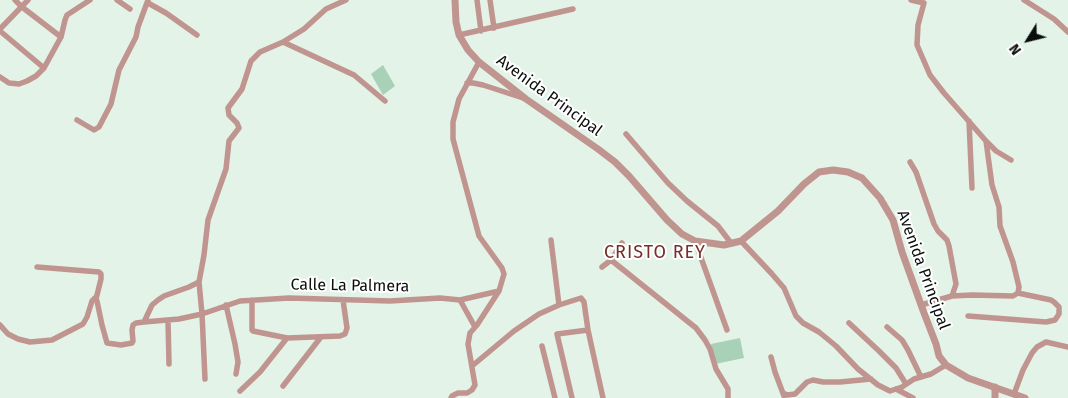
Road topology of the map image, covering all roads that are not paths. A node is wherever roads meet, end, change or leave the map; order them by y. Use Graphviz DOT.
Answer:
graph roads {
  1 [pos="15,0"];
  2 [pos="28,0"];
  3 [pos="90,0"];
  4 [pos="117,0"];
  5 [pos="346,0"];
  6 [pos="455,0"];
  7 [pos="477,0"];
  8 [pos="490,0"];
  9 [pos="912,0"];
  10 [pos="1024,0"];
  11 [pos="148,1"];
  12 [pos="922,2"];
  13 [pos="22,7"];
  14 [pos="130,9"];
  15 [pos="573,9"];
  16 [pos="494,28"];
  17 [pos="0,30"];
  18 [pos="481,31"];
  19 [pos="1068,32"];
  20 [pos="197,35"];
  21 [pos="459,35"];
  22 [pos="61,37"];
  23 [pos="283,42"];
  24 [pos="479,62"];
  25 [pos="44,68"];
  26 [pos="0,77"];
  27 [pos="467,84"];
  28 [pos="526,99"];
  29 [pos="385,101"];
  30 [pos="77,120"];
  31 [pos="969,121"];
  32 [pos="626,134"];
  33 [pos="986,141"];
  34 [pos="1011,160"];
  35 [pos="910,162"];
  36 [pos="972,188"];
  37 [pos="551,240"];
  38 [pos="695,241"];
  39 [pos="741,241"];
  40 [pos="622,243"];
  41 [pos="731,243"];
  42 [pos="611,260"];
  43 [pos="37,267"];
  44 [pos="602,267"];
  45 [pos="199,282"];
  46 [pos="499,292"];
  47 [pos="1018,293"];
  48 [pos="952,296"];
  49 [pos="96,299"];
  50 [pos="252,300"];
  51 [pos="343,300"];
  52 [pos="460,300"];
  53 [pos="226,305"];
  54 [pos="559,305"];
  55 [pos="921,305"];
  56 [pos="202,314"];
  57 [pos="968,316"];
  58 [pos="168,320"];
  59 [pos="144,322"];
  60 [pos="849,323"];
  61 [pos="0,325"];
  62 [pos="475,327"];
  63 [pos="887,327"];
  64 [pos="588,330"];
  65 [pos="727,330"];
  66 [pos="321,337"];
  67 [pos="287,338"];
  68 [pos="1067,345"];
  69 [pos="542,346"];
  70 [pos="771,357"];
  71 [pos="169,364"];
  72 [pos="946,365"];
  73 [pos="472,366"];
  74 [pos="236,374"];
  75 [pos="921,377"];
  76 [pos="205,379"];
  77 [pos="871,379"];
  78 [pos="906,384"];
  79 [pos="283,386"];
  80 [pos="995,387"];
  81 [pos="896,389"];
  82 [pos="240,391"];
  83 [pos="1014,394"];
  84 [pos="784,396"];
  85 [pos="451,398"];
  86 [pos="555,398"];
  87 [pos="572,398"];
  88 [pos="603,398"];
  89 [pos="728,398"];
  90 [pos="913,398"];
  91 [pos="995,398"];
  92 [pos="1025,398"];
  1 -- 13 [label="street"];
  2 -- 13 [label="street"];
  3 -- 22 [label="street"];
  4 -- 14 [label="street"];
  5 -- 23 [label="street"];
  6 -- 21 [label="street, Avenida Principal"];
  7 -- 18 [label="street"];
  8 -- 16 [label="street"];
  9 -- 12 [label="street"];
  10 -- 19 [label="street"];
  11 -- 20 [label="street"];
  11 -- 30 [label="street"];
  12 -- 31 [label="street"];
  13 -- 17 [label="street"];
  13 -- 22 [label="street"];
  15 -- 16 [label="street"];
  16 -- 18 [label="street"];
  17 -- 25 [label="street"];
  18 -- 21 [label="street"];
  21 -- 24 [label="street, Avenida Principal"];
  22 -- 25 [label="street"];
  23 -- 29 [label="street"];
  23 -- 45 [label="street"];
  24 -- 27 [label="street"];
  24 -- 28 [label="street, Avenida Principal"];
  25 -- 26 [label="street"];
  27 -- 28 [label="street"];
  27 -- 46 [label="street"];
  28 -- 38 [label="street, Avenida Principal"];
  31 -- 33 [label="street"];
  31 -- 36 [label="street"];
  32 -- 41 [label="street"];
  33 -- 34 [label="street"];
  33 -- 47 [label="street"];
  35 -- 48 [label="street"];
  37 -- 54 [label="street"];
  38 -- 41 [label="street, Avenida Principal"];
  38 -- 65 [label="street"];
  39 -- 41 [label="street, Avenida Principal"];
  39 -- 55 [label="street, Avenida Principal"];
  39 -- 77 [label="street"];
  40 -- 42 [label="street"];
  42 -- 44 [label="street"];
  42 -- 89 [label="street"];
  43 -- 49 [label="street"];
  45 -- 56 [label="street"];
  45 -- 59 [label="street"];
  46 -- 52 [label="street, Calle La Palmera"];
  46 -- 62 [label="street"];
  47 -- 48 [label="street"];
  47 -- 57 [label="street"];
  48 -- 55 [label="street"];
  49 -- 59 [label="street"];
  49 -- 61 [label="street"];
  50 -- 51 [label="street, Calle La Palmera"];
  50 -- 53 [label="street, Calle La Palmera"];
  50 -- 67 [label="street"];
  51 -- 52 [label="street, Calle La Palmera"];
  51 -- 66 [label="street"];
  52 -- 62 [label="street"];
  53 -- 56 [label="street, Calle La Palmera"];
  53 -- 74 [label="street"];
  54 -- 64 [label="street"];
  54 -- 73 [label="street"];
  55 -- 72 [label="street, Avenida Principal"];
  56 -- 58 [label="street, Calle La Palmera"];
  56 -- 76 [label="street"];
  58 -- 59 [label="street, Calle La Palmera"];
  58 -- 71 [label="street"];
  60 -- 78 [label="street"];
  62 -- 73 [label="street"];
  63 -- 75 [label="street"];
  64 -- 87 [label="street"];
  64 -- 88 [label="street"];
  66 -- 67 [label="street"];
  66 -- 79 [label="street"];
  67 -- 82 [label="street"];
  68 -- 83 [label="street"];
  69 -- 86 [label="street"];
  70 -- 84 [label="street"];
  72 -- 75 [label="street"];
  72 -- 80 [label="street"];
  73 -- 85 [label="street"];
  75 -- 78 [label="street"];
  77 -- 81 [label="street"];
  77 -- 84 [label="street"];
  78 -- 81 [label="street"];
  80 -- 83 [label="street"];
  80 -- 91 [label="street"];
  81 -- 90 [label="street"];
  83 -- 92 [label="street"];
}
